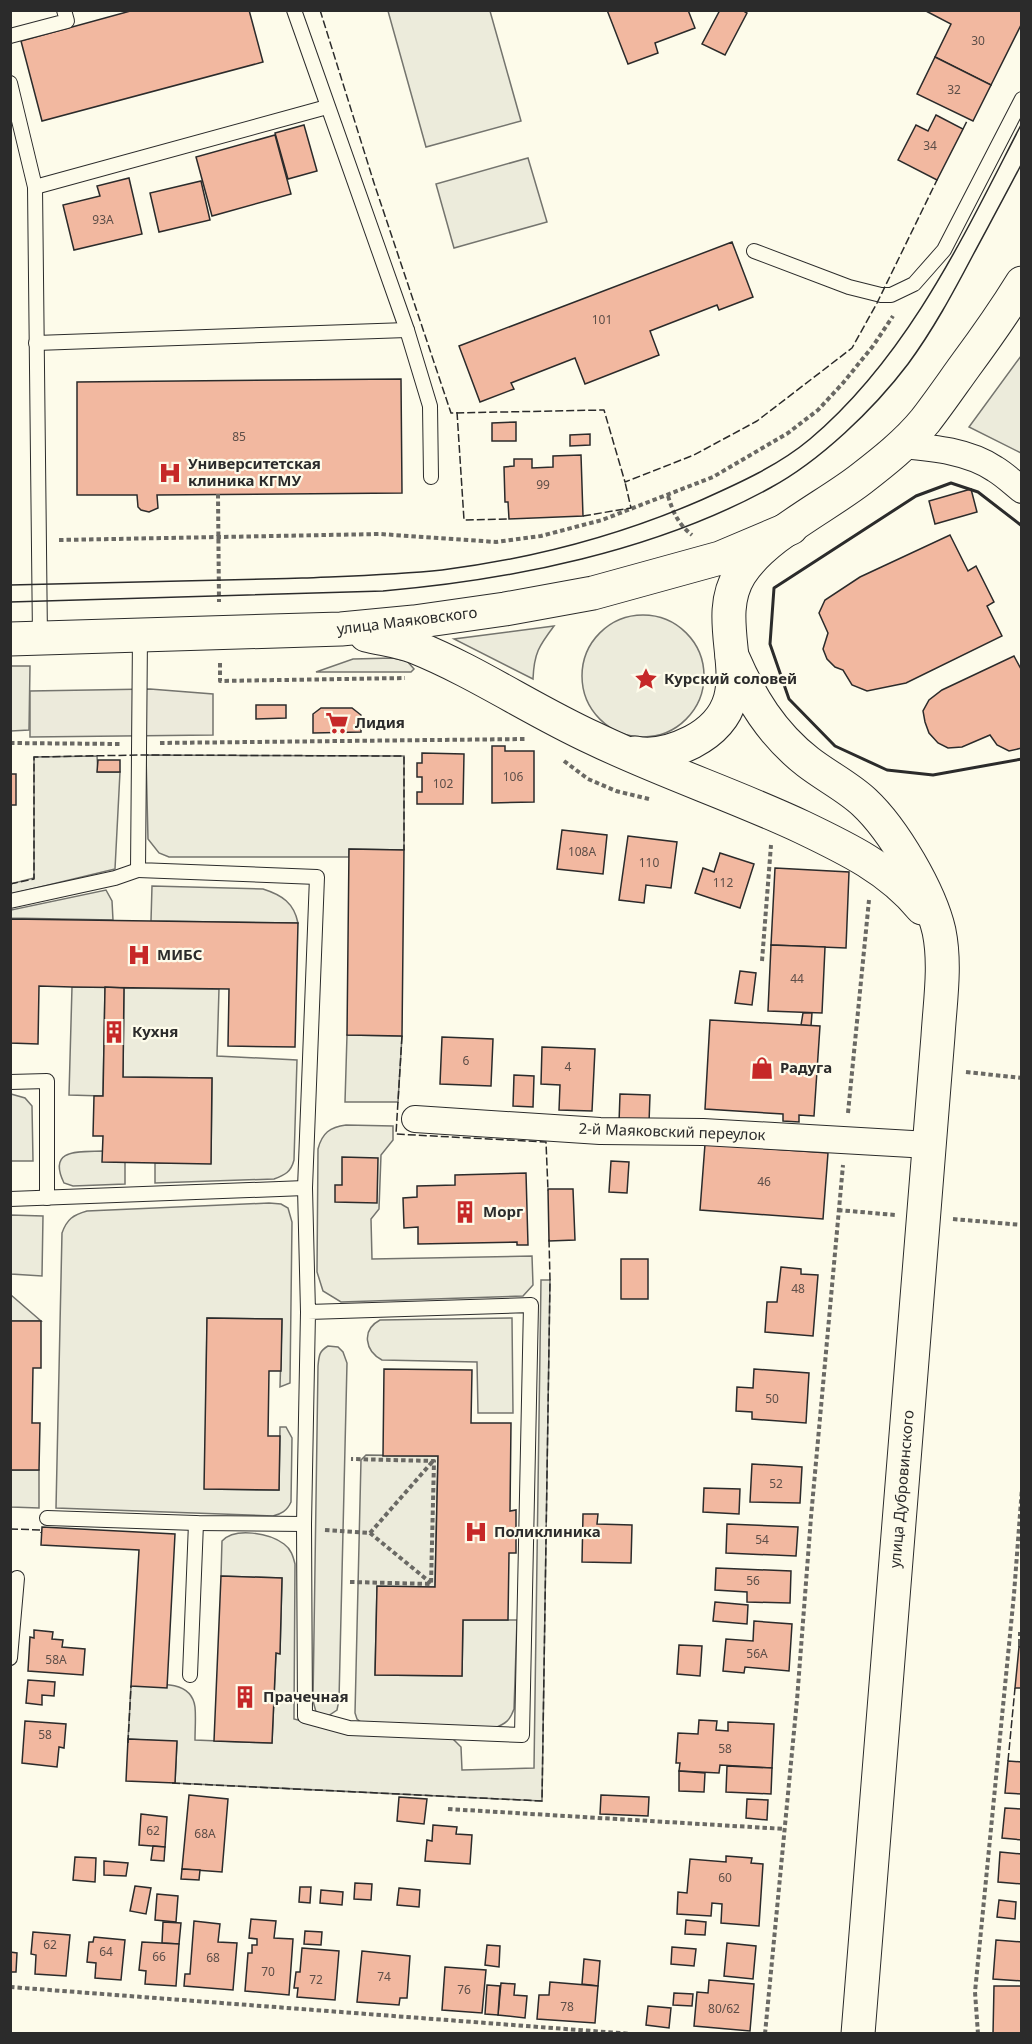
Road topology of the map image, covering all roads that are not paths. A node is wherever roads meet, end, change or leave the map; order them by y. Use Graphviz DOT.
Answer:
graph roads {
  1 [pos="64,10"];
  2 [pos="294,10"];
  3 [pos="10,36"];
  4 [pos="10,84"];
  5 [pos="1022,99"];
  6 [pos="327,107"];
  7 [pos="35,187"];
  8 [pos="754,251"];
  9 [pos="1022,283"];
  10 [pos="407,330"];
  11 [pos="36,343"];
  12 [pos="901,446"];
  13 [pos="431,477"];
  14 [pos="1022,490"];
  15 [pos="791,528"];
  16 [pos="341,629"];
  17 [pos="140,635"];
  18 [pos="25,639"];
  19 [pos="732,656"];
  20 [pos="621,750"];
  21 [pos="138,870"];
  22 [pos="10,901"];
  23 [pos="941,944"];
  24 [pos="10,1082"];
  25 [pos="415,1119"];
  26 [pos="929,1145"];
  27 [pos="305,1188"];
  28 [pos="47,1198"];
  29 [pos="10,1199"];
  30 [pos="308,1312"];
  31 [pos="47,1518"];
  32 [pos="195,1523"];
  33 [pos="304,1526"];
  34 [pos="17,1578"];
  35 [pos="10,1658"];
  36 [pos="190,1675"];
  37 [pos="858,2034"];
  1 -- 3 [label="lane"];
  2 -- 6 [label="lane"];
  4 -- 7 [label="lane"];
  5 -- 8 [label="lane"];
  6 -- 7 [label="lane"];
  6 -- 10 [label="lane"];
  7 -- 11 [label="lane"];
  9 -- 12 [label="main road"];
  10 -- 11 [label="lane"];
  10 -- 13 [label="lane"];
  11 -- 18 [label="lane"];
  12 -- 14 [label="street"];
  12 -- 15 [label="main road"];
  15 -- 16 [label="main road, улица Маяковского"];
  15 -- 19 [label="main road"];
  16 -- 17 [label="main road, улица Маяковского"];
  16 -- 20 [label="main road"];
  17 -- 18 [label="main road, улица Маяковского"];
  17 -- 21 [label="lane"];
  19 -- 20 [label="main road"];
  19 -- 23 [label="main road"];
  20 -- 23 [label="main road"];
  21 -- 22 [label="lane"];
  21 -- 27 [label="lane"];
  23 -- 26 [label="main road, улица Дубровинского"];
  24 -- 28 [label="lane"];
  25 -- 26 [label="street, 2-й Маяковский переулок"];
  26 -- 37 [label="main road, улица Дубровинского"];
  27 -- 28 [label="lane"];
  27 -- 30 [label="lane"];
  28 -- 29 [label="lane"];
  30 -- 33 [label="lane"];
  30 -- 33 [label="lane"];
  31 -- 32 [label="lane"];
  32 -- 33 [label="lane"];
  32 -- 36 [label="lane"];
  34 -- 35 [label="lane"];
}
